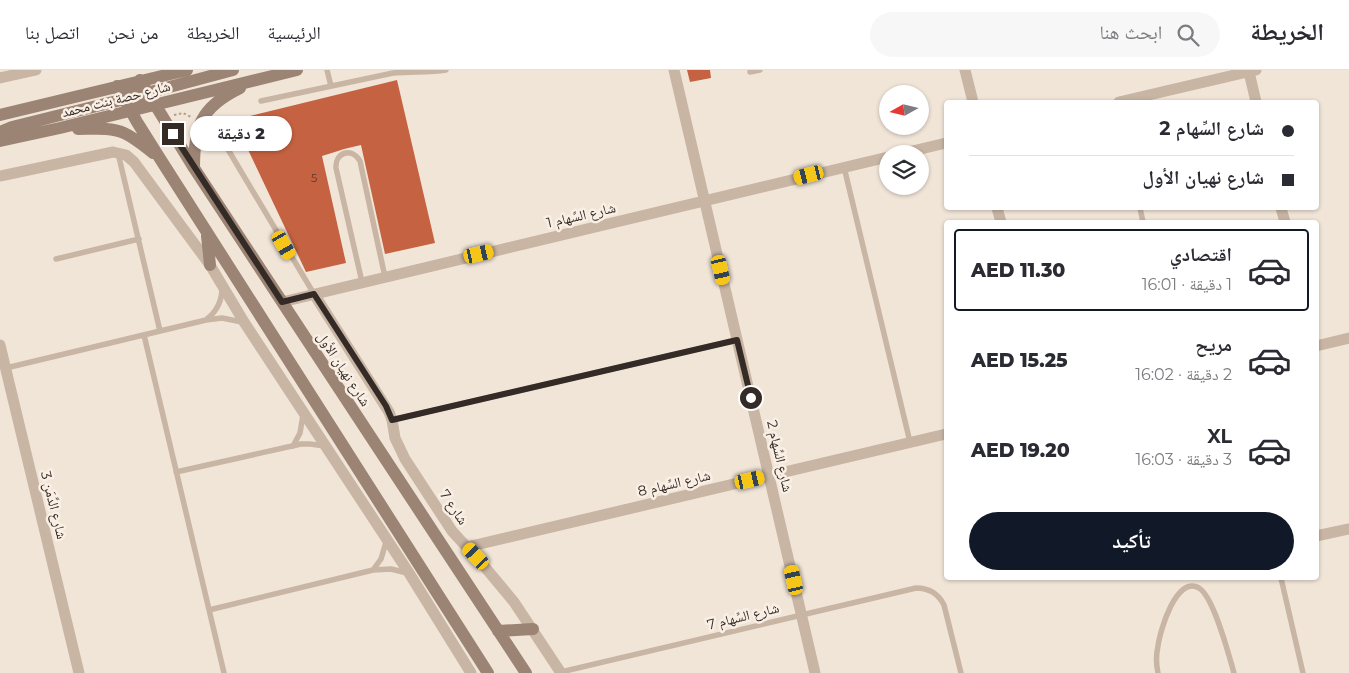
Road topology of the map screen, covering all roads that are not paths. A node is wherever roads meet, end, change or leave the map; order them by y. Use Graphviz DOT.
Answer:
graph roads {
  1 [pos="36,70"];
  2 [pos="187,70"];
  3 [pos="233,70"];
  4 [pos="297,70"];
  5 [pos="327,70"];
  6 [pos="446,70"];
  7 [pos="674,70"];
  8 [pos="760,70"];
  9 [pos="965,70"];
  10 [pos="420,71"];
  11 [pos="1252,71"];
  12 [pos="750,72"];
  13 [pos="0,78"];
  14 [pos="259,79"];
  15 [pos="140,80"];
  16 [pos="118,86"];
  17 [pos="331,86"];
  18 [pos="147,93"];
  19 [pos="125,98"];
  20 [pos="972,100"];
  21 [pos="1127,100"];
  22 [pos="1256,100"];
  23 [pos="262,101"];
  24 [pos="154,105"];
  25 [pos="131,110"];
  26 [pos="0,115"];
  27 [pos="60,128"];
  28 [pos="217,131"];
  29 [pos="0,132"];
  30 [pos="0,141"];
  31 [pos="944,143"];
  32 [pos="929,147"];
  33 [pos="118,153"];
  34 [pos="159,157"];
  35 [pos="879,159"];
  36 [pos="844,167"];
  37 [pos="194,168"];
  38 [pos="0,176"];
  39 [pos="705,201"];
  40 [pos="206,231"];
  41 [pos="139,239"];
  42 [pos="56,259"];
  43 [pos="210,266"];
  44 [pos="385,277"];
  45 [pos="362,282"];
  46 [pos="222,286"];
  47 [pos="314,294"];
  48 [pos="282,302"];
  49 [pos="206,320"];
  50 [pos="244,322"];
  51 [pos="160,331"];
  52 [pos="144,335"];
  53 [pos="1349,338"];
  54 [pos="737,340"];
  55 [pos="0,345"];
  56 [pos="1319,345"];
  57 [pos="6,368"];
  58 [pos="303,410"];
  59 [pos="392,420"];
  60 [pos="944,434"];
  61 [pos="910,442"];
  62 [pos="293,446"];
  63 [pos="327,447"];
  64 [pos="176,472"];
  65 [pos="769,475"];
  66 [pos="1349,529"];
  67 [pos="1319,535"];
  68 [pos="387,540"];
  69 [pos="467,547"];
  70 [pos="373,570"];
  71 [pos="409,573"];
  72 [pos="1281,580"];
  73 [pos="209,610"];
  74 [pos="802,614"];
  75 [pos="533,629"];
  76 [pos="498,631"];
  77 [pos="464,668"];
  78 [pos="79,673"];
  79 [pos="224,673"];
  80 [pos="471,673"];
  81 [pos="488,673"];
  82 [pos="526,673"];
  83 [pos="561,673"];
  84 [pos="815,673"];
  85 [pos="961,673"];
  86 [pos="1158,673"];
  87 [pos="1234,673"];
  88 [pos="1303,673"];
  1 -- 13 [label="street"];
  2 -- 15 [label="main road, شارع حصة بنت محمد"];
  3 -- 18 [label="main road"];
  4 -- 14 [label="main road, شارع حصة بنت محمد"];
  5 -- 17 [label="lane"];
  6 -- 10 [label="lane"];
  7 -- 39 [label="street, شارع السِّهام 2"];
  8 -- 12 [label="lane"];
  9 -- 20 [label="street"];
  10 -- 17 [label="lane"];
  11 -- 21 [label="street"];
  11 -- 22 [label="street"];
  14 -- 24 [label="main road, شارع حصة بنت محمد"];
  14 -- 37 [label="main road"];
  15 -- 16 [label="main road, شارع حصة بنت محمد"];
  15 -- 18 [label="main road, شارع نهيان الأول"];
  15 -- 19 [label="main road"];
  16 -- 19 [label="main road"];
  16 -- 26 [label="main road, شارع حصة بنت محمد"];
  17 -- 23 [label="lane"];
  18 -- 24 [label="main road, شارع نهيان الأول"];
  18 -- 25 [label="main road"];
  19 -- 25 [label="main road"];
  19 -- 29 [label="main road"];
  24 -- 25 [label="main road, شارع حصة بنت محمد"];
  24 -- 37 [label="main road, شارع نهيان الأول"];
  25 -- 27 [label="main road, شارع حصة بنت محمد"];
  25 -- 34 [label="main road"];
  27 -- 30 [label="main road, شارع حصة بنت محمد"];
  27 -- 34 [label="main road"];
  28 -- 47 [label="lane"];
  31 -- 32 [label="street"];
  33 -- 38 [label="street"];
  33 -- 41 [label="lane"];
  33 -- 43 [label="street"];
  34 -- 40 [label="main road"];
  35 -- 36 [label="street, شارع السِّهام 1"];
  36 -- 39 [label="street, شارع السِّهام 1"];
  36 -- 61 [label="lane"];
  37 -- 48 [label="main road, شارع نهيان الأول"];
  39 -- 44 [label="street, شارع السِّهام 1"];
  39 -- 54 [label="street, شارع السِّهام 2"];
  40 -- 43 [label="main road"];
  40 -- 81 [label="main road"];
  41 -- 42 [label="lane"];
  41 -- 51 [label="lane"];
  43 -- 46 [label="street"];
  44 -- 45 [label="street, شارع السِّهام 1"];
  44 -- 45 [label="lane"];
  45 -- 47 [label="street, شارع السِّهام 1"];
  46 -- 49 [label="lane"];
  46 -- 50 [label="street"];
  47 -- 48 [label="street, شارع السِّهام 1"];
  47 -- 59 [label="street, شارع 7"];
  48 -- 76 [label="main road, شارع نهيان الأول"];
  49 -- 50 [label="lane"];
  49 -- 51 [label="lane"];
  50 -- 58 [label="street"];
  51 -- 52 [label="lane"];
  52 -- 57 [label="lane"];
  52 -- 64 [label="lane"];
  53 -- 56 [label="street"];
  54 -- 59 [label="lane"];
  54 -- 65 [label="street, شارع السِّهام 2"];
  55 -- 57 [label="street, شارع الدِّمَن 3"];
  57 -- 78 [label="street, شارع الدِّمَن 3"];
  58 -- 62 [label="lane"];
  58 -- 63 [label="street"];
  59 -- 69 [label="street, شارع 7"];
  60 -- 61 [label="street, شارع السِّهام 8"];
  61 -- 65 [label="street, شارع السِّهام 8"];
  62 -- 63 [label="lane"];
  62 -- 64 [label="lane"];
  63 -- 68 [label="street"];
  64 -- 73 [label="lane"];
  65 -- 69 [label="street, شارع السِّهام 8"];
  65 -- 74 [label="street, شارع السِّهام 2"];
  66 -- 67 [label="street"];
  68 -- 70 [label="lane"];
  68 -- 71 [label="street"];
  69 -- 75 [label="street, شارع 7"];
  70 -- 71 [label="lane"];
  70 -- 73 [label="lane"];
  71 -- 77 [label="street"];
  72 -- 88 [label="lane"];
  73 -- 79 [label="lane"];
  74 -- 83 [label="lane, شارع السِّهام 7"];
  74 -- 84 [label="street, شارع السِّهام 2"];
  74 -- 85 [label="lane, شارع السِّهام 7"];
  75 -- 76 [label="main road"];
  75 -- 83 [label="street, شارع 7"];
  76 -- 82 [label="main road, شارع نهيان الأول"];
  77 -- 80 [label="street"];
  86 -- 87 [label="lane"];
}
